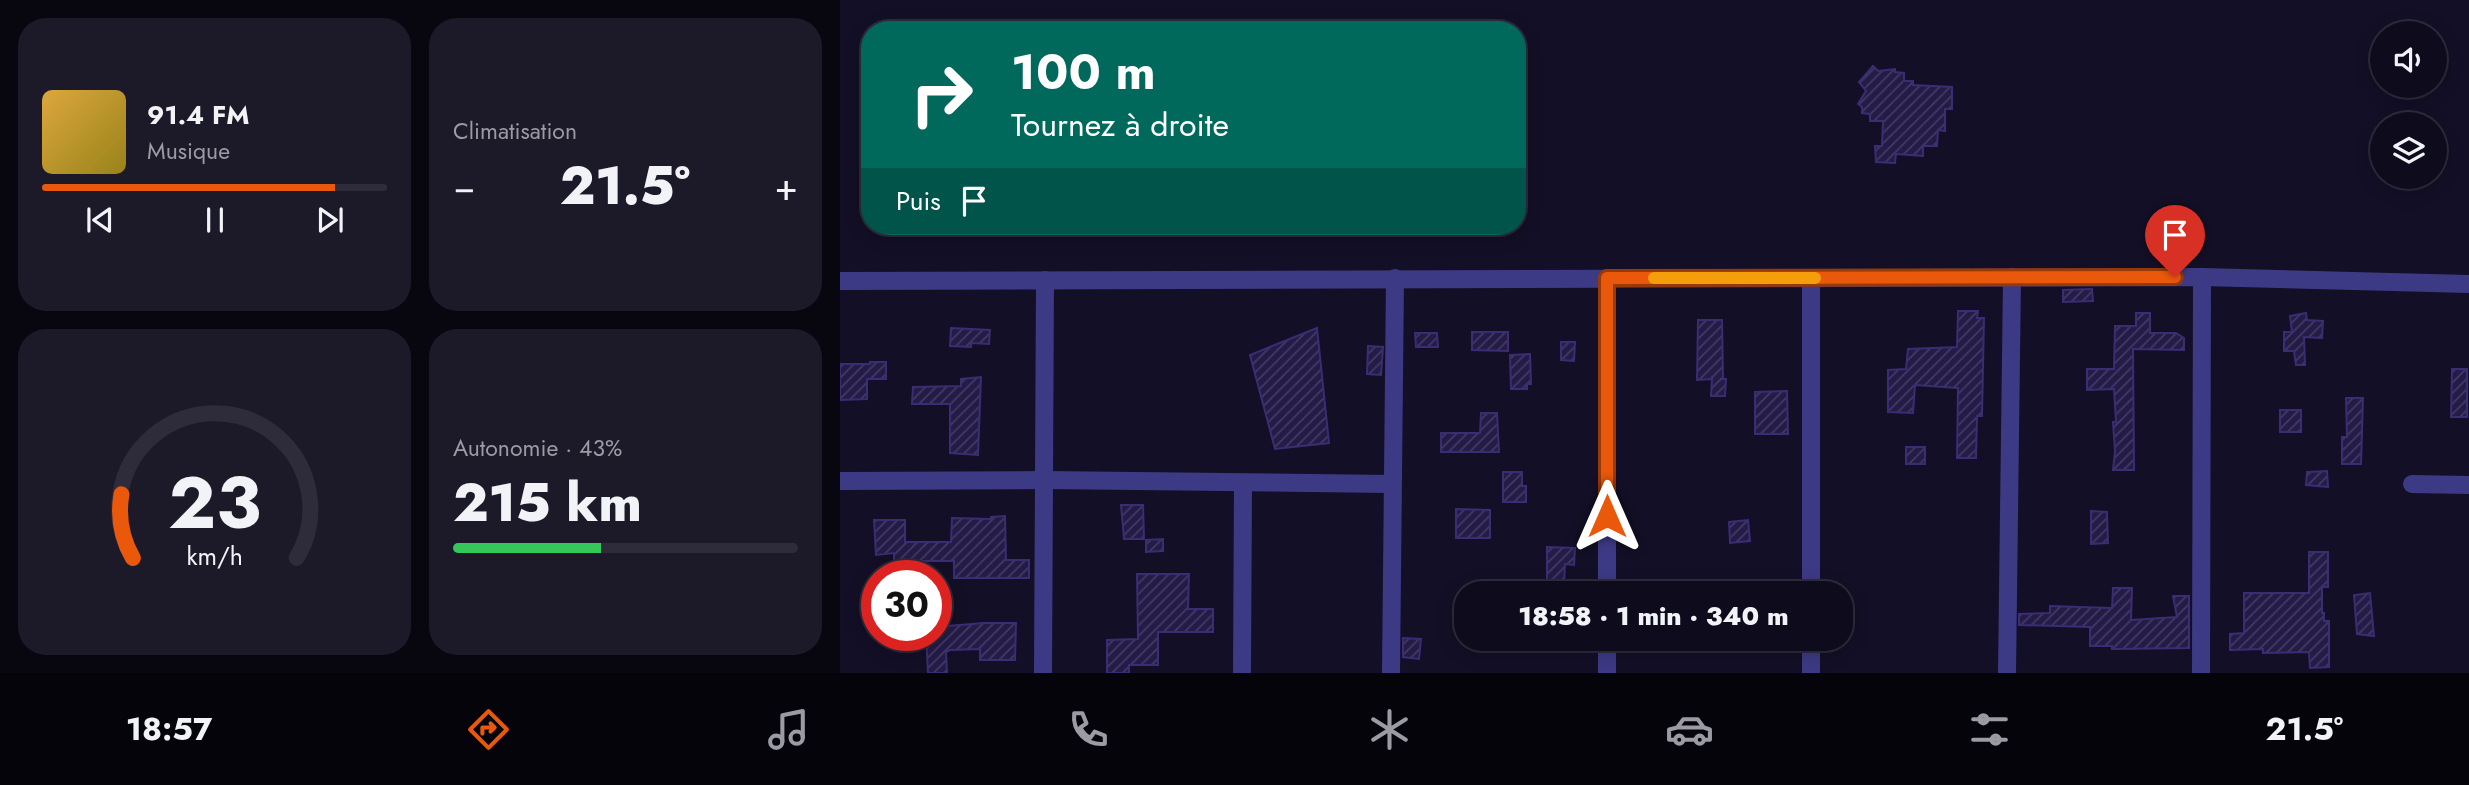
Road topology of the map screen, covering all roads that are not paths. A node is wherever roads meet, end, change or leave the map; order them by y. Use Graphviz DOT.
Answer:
graph roads {
  1 [pos="2012,277"];
  2 [pos="2202,277"];
  3 [pos="1395,278"];
  4 [pos="1607,278"];
  5 [pos="1811,278"];
  6 [pos="1045,280"];
  7 [pos="840,281"];
  8 [pos="2469,284"];
  9 [pos="1044,480"];
  10 [pos="840,481"];
  11 [pos="1243,483"];
  12 [pos="1392,484"];
  13 [pos="2412,484"];
  14 [pos="2469,485"];
  15 [pos="1607,581"];
  16 [pos="1811,581"];
  17 [pos="1607,651"];
  18 [pos="1811,651"];
  19 [pos="1043,673"];
  20 [pos="1242,673"];
  21 [pos="1391,673"];
  22 [pos="1607,673"];
  23 [pos="1811,673"];
  24 [pos="2007,673"];
  25 [pos="2202,673"];
  1 -- 2 [label="street"];
  1 -- 5 [label="street"];
  1 -- 24 [label="street"];
  2 -- 8 [label="street"];
  2 -- 25 [label="street"];
  3 -- 4 [label="street"];
  3 -- 6 [label="street"];
  3 -- 12 [label="street"];
  4 -- 5 [label="street"];
  4 -- 15 [label="street"];
  5 -- 16 [label="street"];
  6 -- 7 [label="street"];
  6 -- 9 [label="street"];
  9 -- 10 [label="street"];
  9 -- 11 [label="street"];
  9 -- 19 [label="street"];
  11 -- 12 [label="street"];
  11 -- 20 [label="street"];
  12 -- 21 [label="street"];
  13 -- 14 [label="street"];
  17 -- 22 [label="street"];
  18 -- 23 [label="street"];
}
